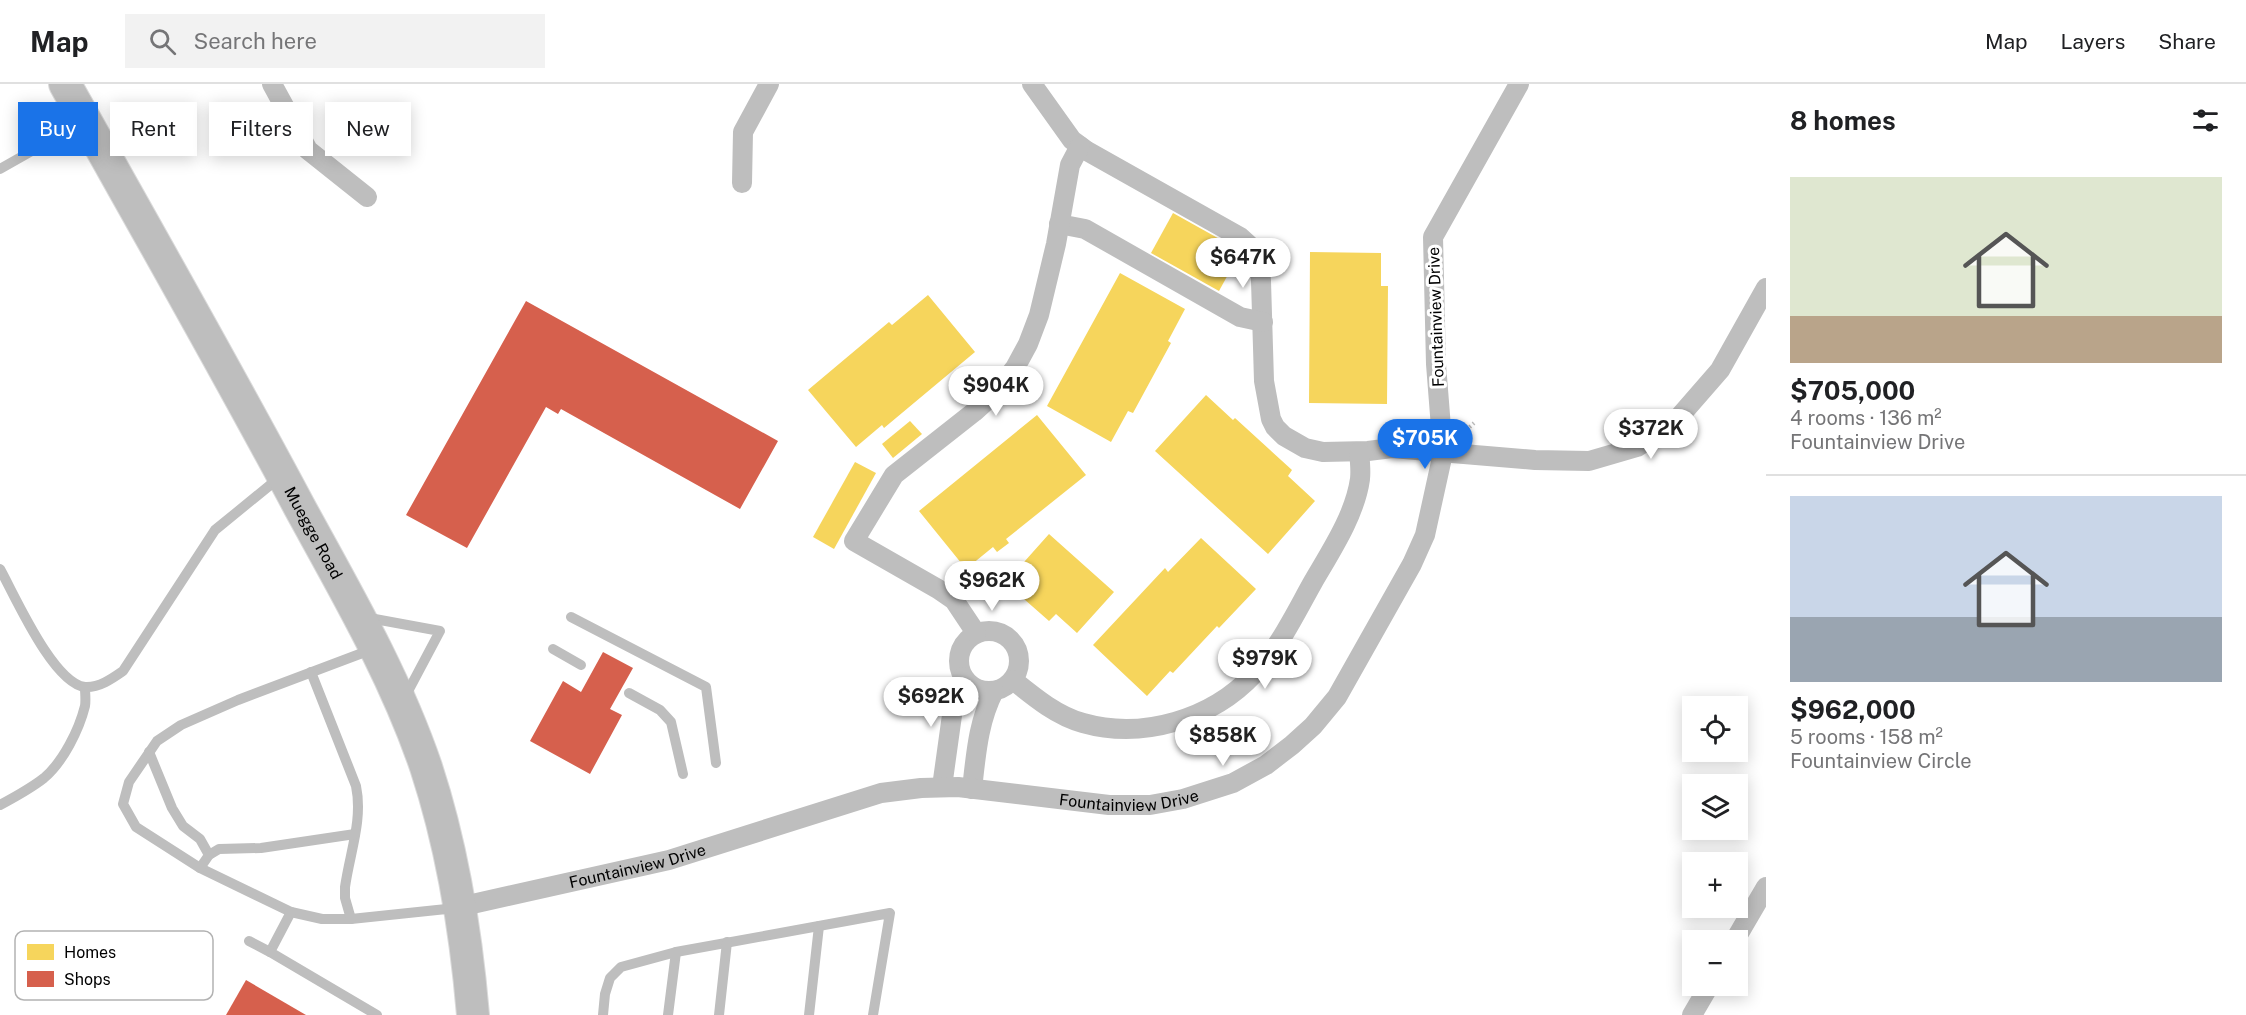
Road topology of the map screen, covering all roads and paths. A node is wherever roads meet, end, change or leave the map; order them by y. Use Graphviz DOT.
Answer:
graph roads {
  1 [pos="65,84"];
  2 [pos="272,84"];
  3 [pos="769,84"];
  4 [pos="1032,84"];
  5 [pos="1519,84"];
  6 [pos="76,102"];
  7 [pos="98,142"];
  8 [pos="1080,146"];
  9 [pos="23,156"];
  10 [pos="0,169"];
  11 [pos="742,183"];
  12 [pos="367,197"];
  13 [pos="1059,224"];
  14 [pos="1766,288"];
  15 [pos="1263,322"];
  16 [pos="1359,452"];
  17 [pos="1443,453"];
  18 [pos="283,475"];
  19 [pos="0,569"];
  20 [pos="358,616"];
  21 [pos="570,616"];
  22 [pos="976,633"];
  23 [pos="375,649"];
  24 [pos="553,649"];
  25 [pos="581,665"];
  26 [pos="311,672"];
  27 [pos="963,677"];
  28 [pos="1013,680"];
  29 [pos="85,687"];
  30 [pos="994,691"];
  31 [pos="629,693"];
  32 [pos="401,706"];
  33 [pos="149,752"];
  34 [pos="716,763"];
  35 [pos="684,774"];
  36 [pos="942,787"];
  37 [pos="972,789"];
  38 [pos="0,805"];
  39 [pos="355,834"];
  40 [pos="209,855"];
  41 [pos="200,868"];
  42 [pos="1766,887"];
  43 [pos="459,907"];
  44 [pos="291,912"];
  45 [pos="351,919"];
  46 [pos="819,926"];
  47 [pos="1741,930"];
  48 [pos="249,941"];
  49 [pos="727,942"];
  50 [pos="270,952"];
  51 [pos="676,952"];
  52 [pos="1703,996"];
  53 [pos="377,1015"];
  54 [pos="473,1015"];
  55 [pos="603,1015"];
  56 [pos="668,1015"];
  57 [pos="719,1015"];
  58 [pos="808,1015"];
  59 [pos="873,1015"];
  60 [pos="1692,1015"];
  1 -- 6 [label="main road, Muegge Road"];
  2 -- 12 [label="street"];
  3 -- 11 [label="street"];
  4 -- 8 [label="street"];
  5 -- 17 [label="street, Fountainview Drive"];
  7 -- 18 [label="main road, Muegge Road"];
  8 -- 13 [label="street"];
  8 -- 15 [label="street"];
  9 -- 10 [label="lane"];
  13 -- 15 [label="street"];
  13 -- 22 [label="street"];
  14 -- 17 [label="street"];
  15 -- 16 [label="street"];
  16 -- 17 [label="street"];
  16 -- 28 [label="street"];
  17 -- 37 [label="street, Fountainview Drive"];
  18 -- 20 [label="main road, Muegge Road"];
  18 -- 29 [label="lane"];
  19 -- 29 [label="lane"];
  20 -- 23 [label="main road, Muegge Road"];
  20 -- 32 [label="lane"];
  21 -- 34 [label="lane"];
  22 -- 27 [label="street"];
  22 -- 28 [label="street"];
  23 -- 26 [label="lane"];
  23 -- 32 [label="main road, Muegge Road"];
  24 -- 25 [label="lane"];
  26 -- 33 [label="lane"];
  26 -- 39 [label="lane"];
  27 -- 30 [label="street"];
  27 -- 36 [label="street"];
  28 -- 30 [label="street"];
  29 -- 38 [label="lane"];
  30 -- 37 [label="street"];
  31 -- 35 [label="lane"];
  32 -- 43 [label="main road, Muegge Road"];
  33 -- 40 [label="lane"];
  33 -- 41 [label="lane"];
  36 -- 37 [label="street, Fountainview Drive"];
  36 -- 43 [label="street, Fountainview Drive"];
  39 -- 40 [label="lane"];
  39 -- 45 [label="lane"];
  40 -- 41 [label="lane"];
  41 -- 44 [label="lane"];
  42 -- 47 [label="street"];
  43 -- 45 [label="lane"];
  43 -- 54 [label="main road, Muegge Road"];
  44 -- 45 [label="lane"];
  44 -- 50 [label="lane"];
  46 -- 49 [label="lane"];
  46 -- 58 [label="lane"];
  46 -- 59 [label="lane"];
  48 -- 50 [label="lane"];
  49 -- 51 [label="lane"];
  49 -- 57 [label="lane"];
  50 -- 53 [label="lane"];
  51 -- 55 [label="lane"];
  51 -- 56 [label="lane"];
  52 -- 60 [label="street"];
}
